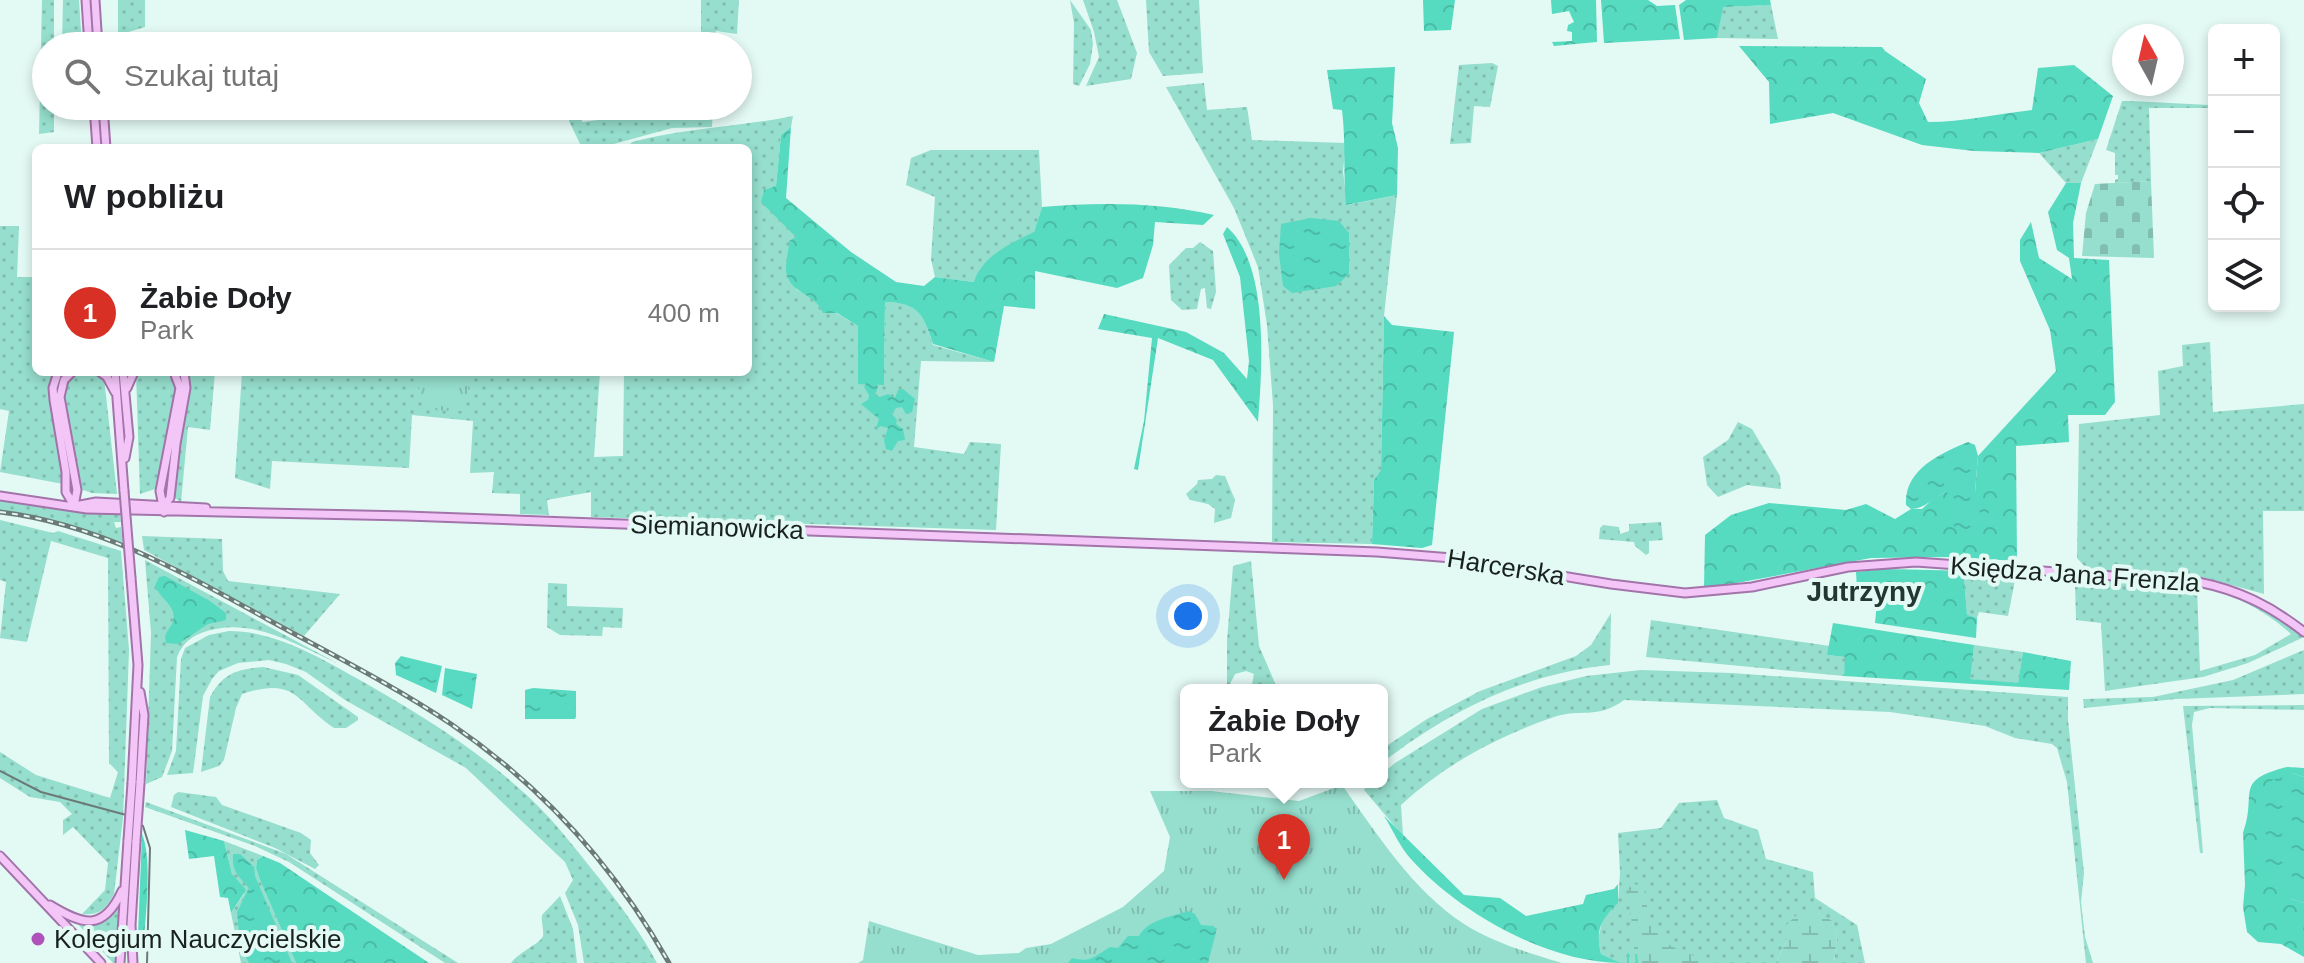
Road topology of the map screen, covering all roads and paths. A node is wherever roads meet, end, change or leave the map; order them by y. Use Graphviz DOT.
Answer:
graph roads {
  1 [pos="86,0"];
  2 [pos="95,0"];
  3 [pos="88,32"];
  4 [pos="97,32"];
  5 [pos="95,120"];
  6 [pos="104,120"];
  7 [pos="97,144"];
  8 [pos="106,144"];
  9 [pos="57,376"];
  10 [pos="68,376"];
  11 [pos="106,376"];
  12 [pos="116,376"];
  13 [pos="123,376"];
  14 [pos="132,376"];
  15 [pos="176,376"];
  16 [pos="184,376"];
  17 [pos="121,395"];
  18 [pos="77,490"];
  19 [pos="160,491"];
  20 [pos="66,492"];
  21 [pos="0,496"];
  22 [pos="96,502"];
  23 [pos="140,504"];
  24 [pos="56,505"];
  25 [pos="74,506"];
  26 [pos="164,509"];
  27 [pos="1222,546"];
  28 [pos="1788,579"];
  29 [pos="2302,630"];
  30 [pos="132,841"];
  31 [pos="0,856"];
  32 [pos="125,881"];
  33 [pos="41,900"];
  34 [pos="101,963"];
  35 [pos="120,963"];
  36 [pos="133,963"];
  1 -- 3 [label="main road"];
  2 -- 4 [label="main road"];
  5 -- 7 [label="main road"];
  6 -- 8 [label="main road"];
  9 -- 20 [label="main road"];
  10 -- 18 [label="main road"];
  11 -- 17 [label="main road"];
  12 -- 17 [label="main road"];
  13 -- 17 [label="main road"];
  14 -- 17 [label="main road"];
  15 -- 19 [label="main road"];
  16 -- 26 [label="main road"];
  17 -- 30 [label="main road, bridge"];
  18 -- 22 [label="main road"];
  18 -- 25 [label="main road"];
  19 -- 23 [label="main road"];
  19 -- 26 [label="main road"];
  20 -- 24 [label="main road"];
  20 -- 25 [label="main road"];
  21 -- 24 [label="main road, Siemianowicka"];
  22 -- 23 [label="main road, Siemianowicka"];
  22 -- 25 [label="main road, Siemianowicka"];
  23 -- 26 [label="main road, Siemianowicka"];
  24 -- 25 [label="main road, Siemianowicka"];
  25 -- 26 [label="main road, Siemianowicka"];
  26 -- 27 [label="main road, Siemianowicka"];
  27 -- 28 [label="main road, Harcerska"];
  28 -- 29 [label="main road, Księdza Jana Frenzla"];
  30 -- 32 [label="main road"];
  30 -- 36 [label="main road"];
  31 -- 33 [label="main road"];
  32 -- 33 [label="main road"];
  32 -- 35 [label="main road"];
  33 -- 34 [label="main road"];
}
